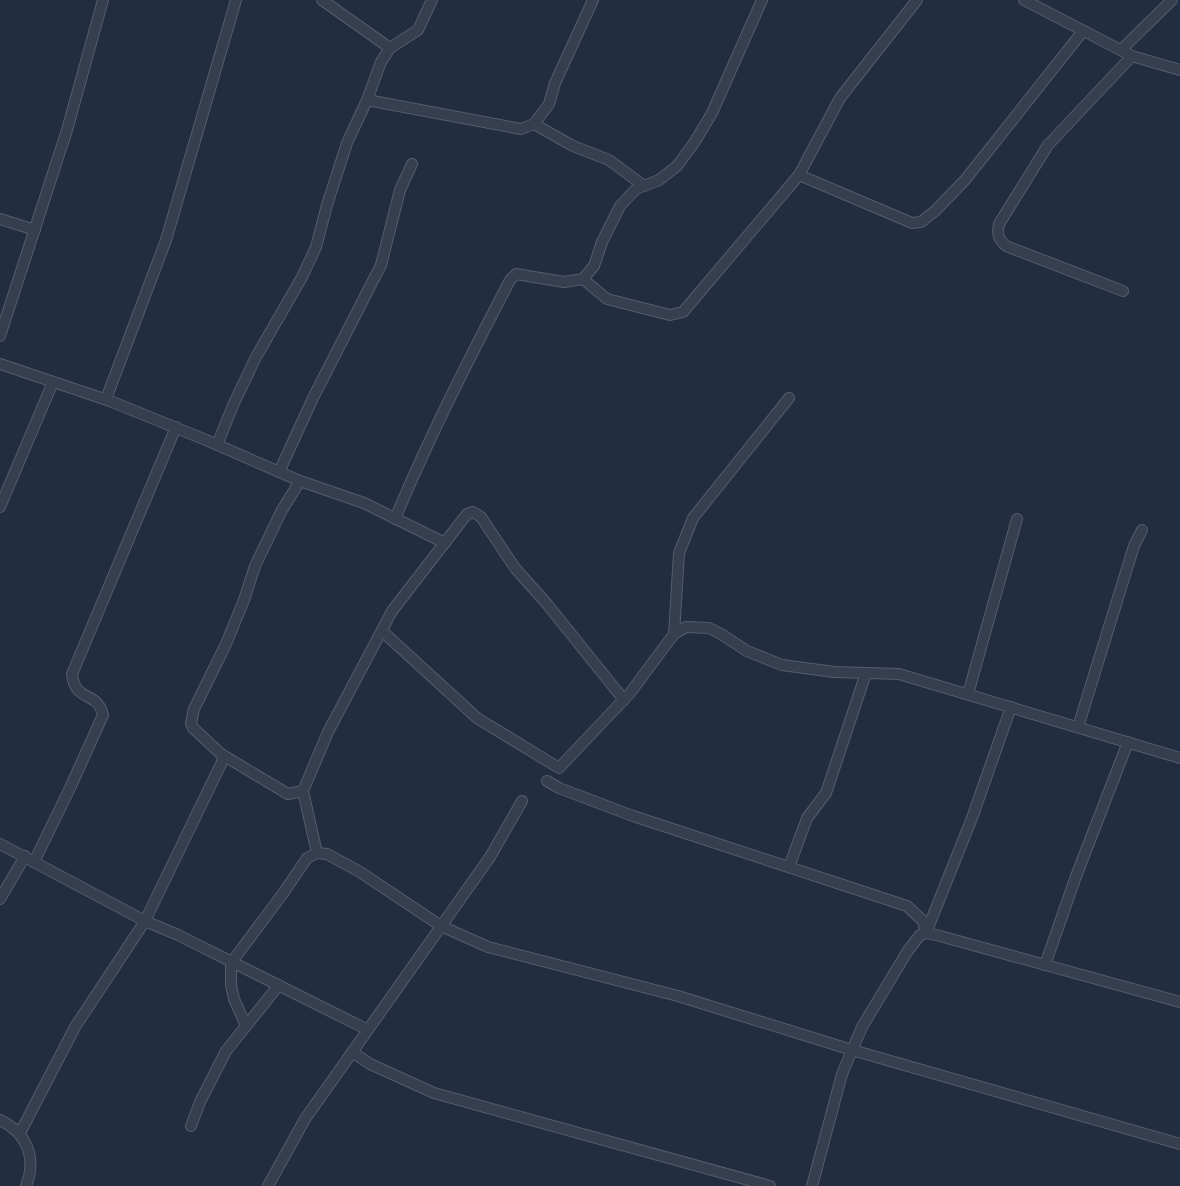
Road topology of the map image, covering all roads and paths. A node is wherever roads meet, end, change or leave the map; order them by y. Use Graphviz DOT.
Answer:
graph roads {
  1 [pos="103,0"];
  2 [pos="236,0"];
  3 [pos="322,0"];
  4 [pos="432,0"];
  5 [pos="593,0"];
  6 [pos="762,0"];
  7 [pos="917,0"];
  8 [pos="1024,0"];
  9 [pos="1172,0"];
  10 [pos="1083,31"];
  11 [pos="390,48"];
  12 [pos="1121,50"];
  13 [pos="1132,56"];
  14 [pos="1180,70"];
  15 [pos="367,100"];
  16 [pos="534,124"];
  17 [pos="412,164"];
  18 [pos="799,175"];
  19 [pos="644,186"];
  20 [pos="0,219"];
  21 [pos="35,230"];
  22 [pos="583,279"];
  23 [pos="1123,290"];
  24 [pos="0,336"];
  25 [pos="0,364"];
  26 [pos="53,382"];
  27 [pos="789,398"];
  28 [pos="106,400"];
  29 [pos="176,427"];
  30 [pos="217,445"];
  31 [pos="280,472"];
  32 [pos="300,481"];
  33 [pos="0,507"];
  34 [pos="395,519"];
  35 [pos="1017,519"];
  36 [pos="1142,530"];
  37 [pos="445,543"];
  38 [pos="382,631"];
  39 [pos="674,634"];
  40 [pos="866,674"];
  41 [pos="968,694"];
  42 [pos="624,700"];
  43 [pos="1011,707"];
  44 [pos="1078,727"];
  45 [pos="1128,742"];
  46 [pos="221,754"];
  47 [pos="1180,758"];
  48 [pos="547,781"];
  49 [pos="303,791"];
  50 [pos="522,801"];
  51 [pos="0,844"];
  52 [pos="317,853"];
  53 [pos="24,856"];
  54 [pos="34,862"];
  55 [pos="789,867"];
  56 [pos="0,899"];
  57 [pos="145,921"];
  58 [pos="441,926"];
  59 [pos="926,933"];
  60 [pos="231,963"];
  61 [pos="1045,965"];
  62 [pos="279,985"];
  63 [pos="1180,1002"];
  64 [pos="246,1026"];
  65 [pos="368,1030"];
  66 [pos="852,1050"];
  67 [pos="352,1052"];
  68 [pos="0,1120"];
  69 [pos="191,1126"];
  70 [pos="20,1133"];
  71 [pos="1180,1144"];
  72 [pos="26,1186"];
  73 [pos="268,1186"];
  74 [pos="770,1186"];
  75 [pos="812,1186"];
  1 -- 21 [label="street"];
  2 -- 28 [label="street"];
  3 -- 11 [label="street"];
  4 -- 11 [label="street"];
  5 -- 16 [label="street"];
  6 -- 19 [label="street"];
  7 -- 18 [label="street"];
  8 -- 10 [label="street"];
  9 -- 12 [label="street"];
  10 -- 12 [label="street"];
  10 -- 18 [label="street"];
  11 -- 15 [label="street"];
  12 -- 13 [label="street"];
  13 -- 14 [label="street"];
  13 -- 23 [label="street"];
  15 -- 16 [label="street"];
  15 -- 30 [label="street"];
  16 -- 19 [label="street"];
  17 -- 31 [label="street"];
  18 -- 22 [label="street"];
  19 -- 22 [label="street"];
  20 -- 21 [label="street"];
  21 -- 24 [label="street"];
  22 -- 34 [label="street"];
  25 -- 26 [label="street"];
  26 -- 28 [label="street"];
  26 -- 33 [label="street"];
  27 -- 39 [label="street"];
  28 -- 29 [label="street"];
  29 -- 30 [label="street"];
  29 -- 54 [label="street"];
  30 -- 31 [label="street"];
  31 -- 32 [label="street"];
  32 -- 34 [label="street"];
  32 -- 46 [label="street"];
  34 -- 37 [label="street"];
  35 -- 41 [label="street"];
  36 -- 44 [label="street"];
  37 -- 38 [label="street"];
  37 -- 42 [label="street"];
  38 -- 42 [label="street"];
  38 -- 49 [label="street"];
  39 -- 40 [label="street"];
  39 -- 42 [label="street"];
  40 -- 41 [label="street"];
  40 -- 55 [label="street"];
  41 -- 43 [label="street"];
  43 -- 44 [label="street"];
  43 -- 59 [label="street"];
  44 -- 45 [label="street"];
  45 -- 47 [label="street"];
  45 -- 61 [label="street"];
  46 -- 49 [label="street"];
  46 -- 57 [label="street"];
  48 -- 55 [label="street"];
  49 -- 52 [label="street"];
  50 -- 58 [label="street"];
  51 -- 53 [label="street"];
  52 -- 58 [label="street"];
  52 -- 60 [label="street"];
  53 -- 54 [label="street"];
  53 -- 56 [label="street"];
  54 -- 57 [label="street"];
  55 -- 59 [label="street"];
  57 -- 60 [label="street"];
  57 -- 70 [label="street"];
  58 -- 65 [label="street"];
  58 -- 66 [label="street"];
  59 -- 61 [label="street"];
  59 -- 66 [label="street"];
  60 -- 62 [label="street"];
  60 -- 64 [label="street"];
  61 -- 63 [label="street"];
  62 -- 64 [label="street"];
  62 -- 65 [label="street"];
  64 -- 69 [label="street"];
  65 -- 67 [label="street"];
  66 -- 71 [label="street"];
  66 -- 75 [label="street"];
  67 -- 73 [label="street"];
  67 -- 74 [label="street"];
  68 -- 70 [label="street"];
  70 -- 72 [label="street"];
}
